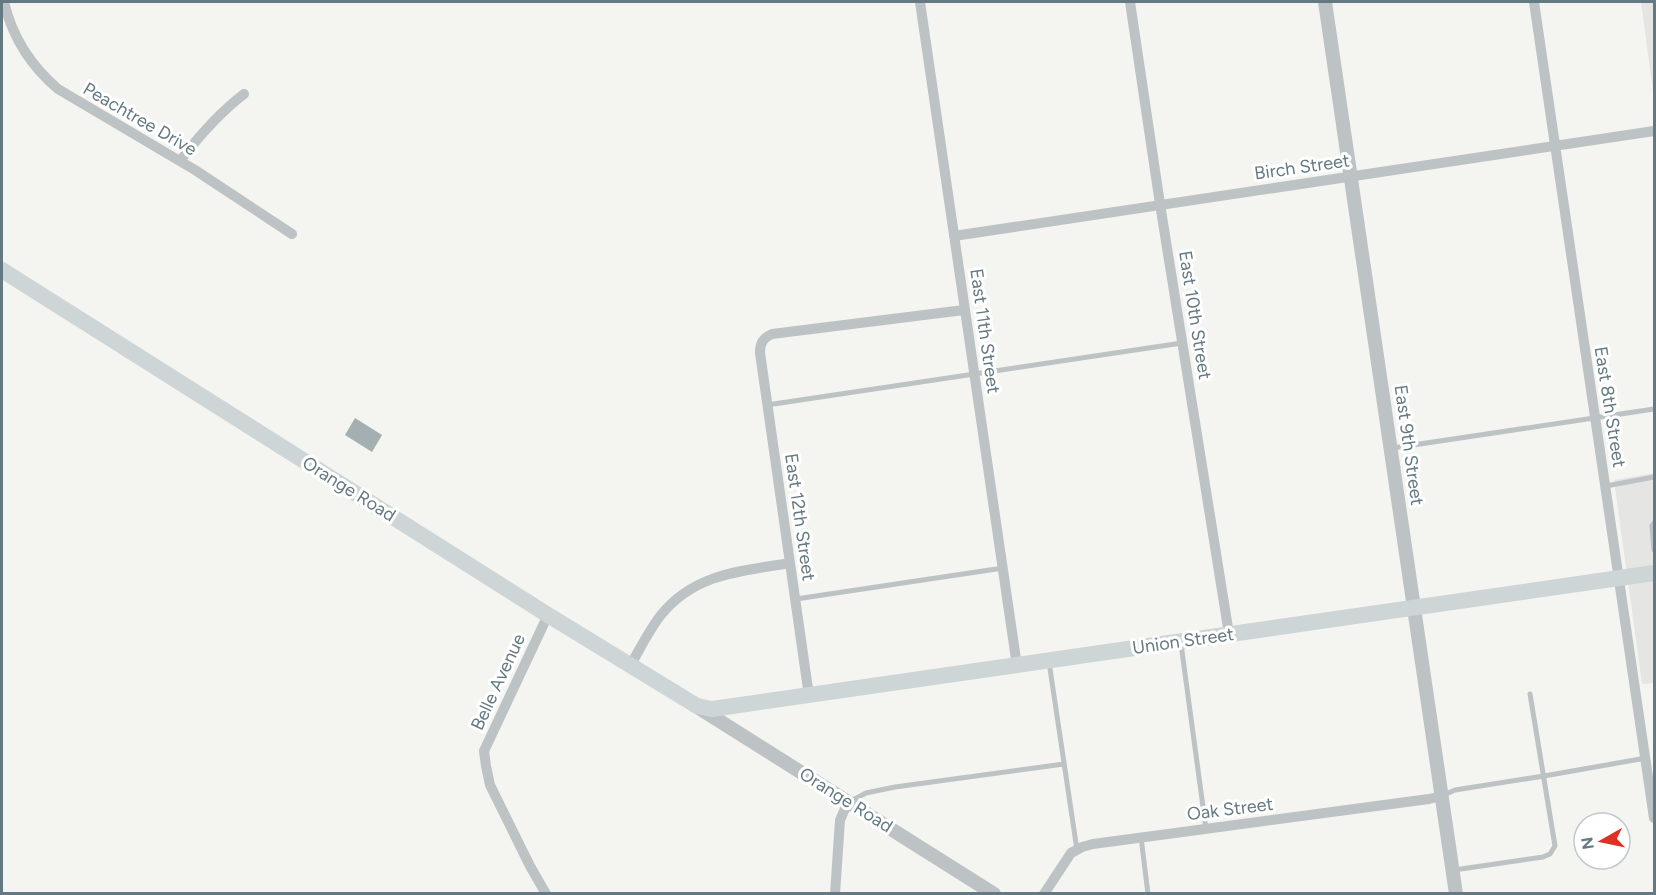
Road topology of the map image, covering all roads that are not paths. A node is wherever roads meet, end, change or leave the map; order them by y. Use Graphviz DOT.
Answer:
graph roads {
  1 [pos="4,2"];
  2 [pos="920,2"];
  3 [pos="1130,2"];
  4 [pos="1325,2"];
  5 [pos="1534,2"];
  6 [pos="244,94"];
  7 [pos="1654,132"];
  8 [pos="1554,147"];
  9 [pos="180,161"];
  10 [pos="1351,176"];
  11 [pos="1160,204"];
  12 [pos="292,234"];
  13 [pos="954,236"];
  14 [pos="2,270"];
  15 [pos="964,310"];
  16 [pos="1182,343"];
  17 [pos="974,375"];
  18 [pos="767,405"];
  19 [pos="1654,409"];
  20 [pos="1595,417"];
  21 [pos="1391,448"];
  22 [pos="1654,477"];
  23 [pos="1606,486"];
  24 [pos="1654,524"];
  25 [pos="1654,550"];
  26 [pos="790,563"];
  27 [pos="1003,568"];
  28 [pos="1654,573"];
  29 [pos="1620,578"];
  30 [pos="796,599"];
  31 [pos="1415,608"];
  32 [pos="548,615"];
  33 [pos="1229,634"];
  34 [pos="1180,641"];
  35 [pos="1048,661"];
  36 [pos="630,666"];
  37 [pos="1017,666"];
  38 [pos="1530,694"];
  39 [pos="809,696"];
  40 [pos="705,708"];
  41 [pos="1646,758"];
  42 [pos="1064,764"];
  43 [pos="1544,776"];
  44 [pos="1442,796"];
  45 [pos="848,802"];
  46 [pos="1654,818"];
  47 [pos="1206,829"];
  48 [pos="1141,837"];
  49 [pos="1077,850"];
  50 [pos="1453,870"];
  51 [pos="546,894"];
  52 [pos="835,894"];
  53 [pos="994,894"];
  54 [pos="1044,894"];
  55 [pos="1148,894"];
  56 [pos="1456,894"];
  1 -- 9 [label="street, Peachtree Drive"];
  2 -- 13 [label="street, East 11th Street"];
  3 -- 11 [label="street, East 10th Street"];
  4 -- 10 [label="street, East 9th Street"];
  5 -- 8 [label="street, East 8th Street"];
  6 -- 9 [label="street"];
  7 -- 8 [label="street, Birch Street"];
  8 -- 10 [label="street, Birch Street"];
  8 -- 20 [label="street, East 8th Street"];
  9 -- 12 [label="street, Peachtree Drive"];
  10 -- 11 [label="street, Birch Street"];
  10 -- 21 [label="street, East 9th Street"];
  11 -- 13 [label="street, Birch Street"];
  11 -- 16 [label="street, East 10th Street"];
  13 -- 15 [label="street, East 11th Street"];
  14 -- 32 [label="main road, Orange Road"];
  15 -- 17 [label="street, East 11th Street"];
  15 -- 18 [label="street, East 12th Street"];
  16 -- 17 [label="lane"];
  16 -- 33 [label="street, East 10th Street"];
  17 -- 18 [label="lane"];
  17 -- 27 [label="street, East 11th Street"];
  18 -- 26 [label="street, East 12th Street"];
  19 -- 20 [label="lane"];
  20 -- 21 [label="lane"];
  20 -- 23 [label="street, East 8th Street"];
  21 -- 31 [label="street, East 9th Street"];
  22 -- 23 [label="lane"];
  23 -- 29 [label="street, East 8th Street"];
  24 -- 25 [label="lane"];
  26 -- 30 [label="street, East 12th Street"];
  26 -- 36 [label="street"];
  27 -- 30 [label="lane"];
  27 -- 37 [label="street, East 11th Street"];
  28 -- 29 [label="main road, Union Street"];
  29 -- 31 [label="main road, Union Street"];
  29 -- 41 [label="street, East 8th Street"];
  30 -- 39 [label="street, East 12th Street"];
  31 -- 33 [label="main road, Union Street"];
  31 -- 44 [label="street, East 9th Street"];
  32 -- 36 [label="main road, Orange Road"];
  32 -- 51 [label="street, Belle Avenue"];
  33 -- 34 [label="main road, Union Street"];
  34 -- 35 [label="main road, Union Street"];
  34 -- 47 [label="lane"];
  35 -- 37 [label="main road, Union Street"];
  35 -- 42 [label="lane"];
  36 -- 40 [label="main road, Orange Road"];
  37 -- 39 [label="main road, Union Street"];
  38 -- 43 [label="lane"];
  39 -- 40 [label="main road, Union Street"];
  40 -- 45 [label="street, Orange Road"];
  41 -- 43 [label="lane"];
  41 -- 46 [label="street, East 8th Street"];
  42 -- 45 [label="lane"];
  42 -- 49 [label="lane"];
  43 -- 44 [label="lane"];
  43 -- 50 [label="lane"];
  44 -- 47 [label="street, Oak Street"];
  44 -- 50 [label="street, East 9th Street"];
  45 -- 52 [label="street"];
  45 -- 53 [label="street, Orange Road"];
  47 -- 48 [label="street, Oak Street"];
  48 -- 49 [label="street, Oak Street"];
  48 -- 55 [label="lane"];
  49 -- 54 [label="street"];
  50 -- 56 [label="street, East 9th Street"];
}
